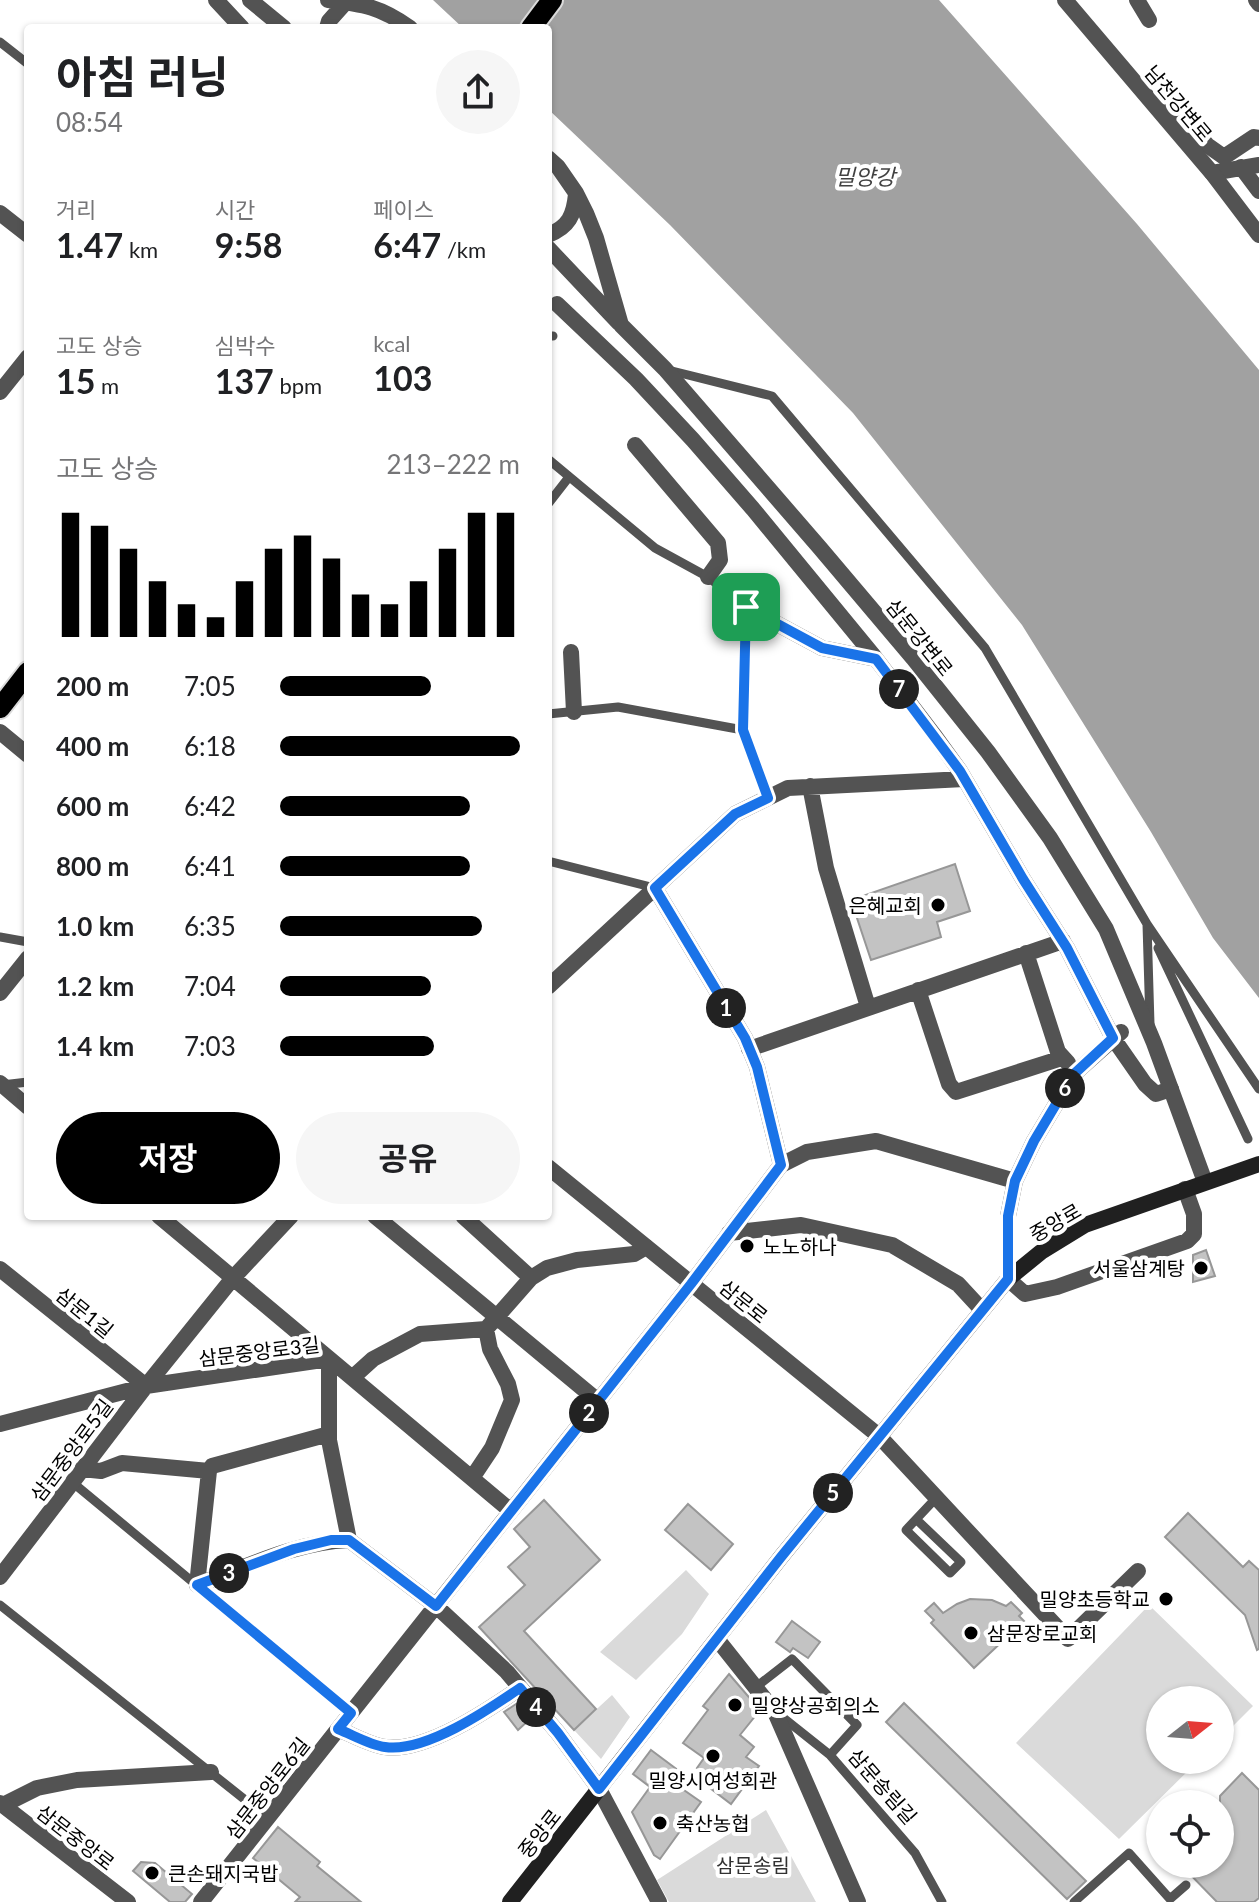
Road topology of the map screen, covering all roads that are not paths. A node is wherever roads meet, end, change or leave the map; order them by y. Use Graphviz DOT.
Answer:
graph roads {
  1 [pos="216,0"];
  2 [pos="250,0"];
  3 [pos="328,0"];
  4 [pos="552,0"];
  5 [pos="1065,0"];
  6 [pos="1137,0"];
  7 [pos="346,2"];
  8 [pos="1149,20"];
  9 [pos="238,24"];
  10 [pos="279,24"];
  11 [pos="328,24"];
  12 [pos="405,24"];
  13 [pos="534,24"];
  14 [pos="0,42"];
  15 [pos="24,61"];
  16 [pos="1163,93"];
  17 [pos="1259,138"];
  18 [pos="552,162"];
  19 [pos="1259,165"];
  20 [pos="1241,167"];
  21 [pos="1212,173"];
  22 [pos="1259,191"];
  23 [pos="576,193"];
  24 [pos="0,213"];
  25 [pos="24,232"];
  26 [pos="552,233"];
  27 [pos="1259,235"];
  28 [pos="552,252"];
  29 [pos="557,304"];
  30 [pos="621,325"];
  31 [pos="24,361"];
  32 [pos="665,369"];
  33 [pos="2,385"];
  34 [pos="635,445"];
  35 [pos="552,462"];
  36 [pos="569,477"];
  37 [pos="552,499"];
  38 [pos="708,577"];
  39 [pos="746,607"];
  40 [pos="571,652"];
  41 [pos="876,659"];
  42 [pos="24,677"];
  43 [pos="0,708"];
  44 [pos="574,712"];
  45 [pos="552,714"];
  46 [pos="743,730"];
  47 [pos="0,732"];
  48 [pos="24,752"];
  49 [pos="964,779"];
  50 [pos="810,786"];
  51 [pos="768,798"];
  52 [pos="552,862"];
  53 [pos="655,888"];
  54 [pos="1147,924"];
  55 [pos="0,937"];
  56 [pos="24,941"];
  57 [pos="1063,941"];
  58 [pos="1026,953"];
  59 [pos="24,963"];
  60 [pos="552,983"];
  61 [pos="918,990"];
  62 [pos="0,993"];
  63 [pos="868,1007"];
  64 [pos="1118,1035"];
  65 [pos="1151,1035"];
  66 [pos="749,1049"];
  67 [pos="1062,1058"];
  68 [pos="1077,1071"];
  69 [pos="24,1082"];
  70 [pos="1,1084"];
  71 [pos="1171,1089"];
  72 [pos="1259,1089"];
  73 [pos="24,1104"];
  74 [pos="1248,1139"];
  75 [pos="1259,1164"];
  76 [pos="781,1165"];
  77 [pos="552,1170"];
  78 [pos="1015,1181"];
  79 [pos="1205,1182"];
  80 [pos="1185,1189"];
  81 [pos="164,1220"];
  82 [pos="287,1220"];
  83 [pos="379,1220"];
  84 [pos="467,1220"];
  85 [pos="729,1233"];
  86 [pos="646,1247"];
  87 [pos="0,1269"];
  88 [pos="233,1278"];
  89 [pos="531,1278"];
  90 [pos="1008,1279"];
  91 [pos="691,1284"];
  92 [pos="982,1310"];
  93 [pos="491,1323"];
  94 [pos="329,1359"];
  95 [pos="352,1378"];
  96 [pos="146,1386"];
  97 [pos="598,1401"];
  98 [pos="0,1424"];
  99 [pos="329,1434"];
  100 [pos="879,1436"];
  101 [pos="209,1471"];
  102 [pos="77,1475"];
  103 [pos="472,1478"];
  104 [pos="937,1497"];
  105 [pos="511,1511"];
  106 [pos="917,1520"];
  107 [pos="349,1540"];
  108 [pos="1138,1571"];
  109 [pos="0,1577"];
  110 [pos="197,1585"];
  111 [pos="0,1605"];
  112 [pos="436,1606"];
  113 [pos="717,1639"];
  114 [pos="756,1687"];
  115 [pos="520,1688"];
  116 [pos="775,1712"];
  117 [pos="351,1713"];
  118 [pos="338,1729"];
  119 [pos="830,1755"];
  120 [pos="211,1772"];
  121 [pos="599,1789"];
  122 [pos="2,1804"];
  123 [pos="268,1818"];
  124 [pos="1186,1885"];
  125 [pos="128,1902"];
  126 [pos="201,1902"];
  127 [pos="510,1902"];
  128 [pos="659,1902"];
  129 [pos="858,1902"];
  130 [pos="942,1902"];
  131 [pos="1074,1902"];
  1 -- 9 [label="street"];
  2 -- 10 [label="street"];
  3 -- 7 [label="street"];
  4 -- 13 [label="main road"];
  5 -- 21 [label="street, 남천강변로"];
  6 -- 8 [label="street"];
  7 -- 11 [label="street"];
  7 -- 12 [label="street"];
  14 -- 15 [label="lane"];
  16 -- 17 [label="street"];
  18 -- 23 [label="street, 삼문강변로"];
  19 -- 20 [label="street"];
  20 -- 21 [label="street"];
  20 -- 22 [label="street"];
  21 -- 27 [label="street, 남천강변로"];
  23 -- 26 [label="street"];
  23 -- 30 [label="street, 삼문강변로"];
  24 -- 25 [label="street"];
  28 -- 30 [label="street"];
  29 -- 41 [label="street"];
  30 -- 32 [label="street, 삼문강변로"];
  31 -- 33 [label="street"];
  32 -- 54 [label="lane"];
  32 -- 65 [label="street, 삼문강변로"];
  34 -- 38 [label="street"];
  35 -- 36 [label="lane"];
  36 -- 37 [label="lane"];
  36 -- 38 [label="lane"];
  38 -- 39 [label="lane"];
  39 -- 41 [label="street"];
  39 -- 46 [label="lane"];
  40 -- 44 [label="street"];
  41 -- 49 [label="street"];
  42 -- 43 [label="main road"];
  44 -- 45 [label="lane"];
  44 -- 46 [label="lane"];
  46 -- 51 [label="lane"];
  47 -- 48 [label="street"];
  49 -- 50 [label="street"];
  49 -- 57 [label="street"];
  50 -- 51 [label="street"];
  50 -- 63 [label="street"];
  51 -- 53 [label="street"];
  52 -- 53 [label="lane"];
  53 -- 60 [label="street"];
  53 -- 66 [label="street"];
  54 -- 65 [label="lane"];
  54 -- 72 [label="lane"];
  54 -- 74 [label="lane"];
  55 -- 56 [label="lane"];
  57 -- 58 [label="street"];
  57 -- 64 [label="street"];
  58 -- 61 [label="street"];
  58 -- 67 [label="street"];
  59 -- 62 [label="street"];
  61 -- 63 [label="street"];
  61 -- 67 [label="street"];
  63 -- 66 [label="street"];
  64 -- 68 [label="street"];
  64 -- 71 [label="street"];
  65 -- 71 [label="street, 삼문강변로"];
  66 -- 76 [label="street"];
  67 -- 68 [label="street"];
  68 -- 78 [label="street"];
  69 -- 70 [label="lane"];
  70 -- 73 [label="street"];
  71 -- 79 [label="street, 삼문강변로"];
  75 -- 79 [label="main road, 중앙로"];
  76 -- 78 [label="street"];
  76 -- 85 [label="street, 삼문중앙로6길"];
  77 -- 86 [label="street, 삼문로"];
  78 -- 90 [label="street"];
  79 -- 80 [label="main road, 중앙로"];
  80 -- 90 [label="main road, 중앙로"];
  80 -- 90 [label="street"];
  81 -- 88 [label="street"];
  82 -- 88 [label="street, 삼문중앙로5길"];
  83 -- 93 [label="street"];
  84 -- 89 [label="street"];
  85 -- 91 [label="street, 삼문중앙로6길"];
  85 -- 92 [label="street"];
  86 -- 89 [label="street"];
  86 -- 91 [label="street, 삼문로"];
  87 -- 96 [label="street, 삼문1길"];
  88 -- 94 [label="street"];
  88 -- 96 [label="street, 삼문중앙로5길"];
  89 -- 93 [label="street"];
  90 -- 92 [label="main road, 중앙로"];
  91 -- 97 [label="street, 삼문중앙로6길"];
  91 -- 100 [label="street, 삼문로"];
  92 -- 100 [label="main road, 중앙로"];
  93 -- 95 [label="street"];
  93 -- 97 [label="street"];
  93 -- 103 [label="street"];
  94 -- 95 [label="street"];
  94 -- 96 [label="street, 삼문중앙로3길"];
  94 -- 99 [label="street, 삼문중앙로3길"];
  95 -- 103 [label="street"];
  96 -- 98 [label="street, 삼문중앙로3길"];
  96 -- 102 [label="street, 삼문중앙로5길"];
  97 -- 105 [label="street, 삼문중앙로6길"];
  99 -- 101 [label="street"];
  99 -- 107 [label="street, 삼문중앙로3길"];
  100 -- 104 [label="street"];
  100 -- 113 [label="main road, 중앙로"];
  101 -- 102 [label="street"];
  101 -- 110 [label="street"];
  102 -- 109 [label="street, 삼문중앙로5길"];
  102 -- 110 [label="lane"];
  103 -- 105 [label="street"];
  104 -- 106 [label="lane"];
  104 -- 108 [label="street"];
  105 -- 112 [label="street, 삼문중앙로6길"];
  106 -- 106 [label="lane"];
  107 -- 110 [label="street"];
  107 -- 112 [label="street"];
  110 -- 117 [label="lane"];
  111 -- 120 [label="lane"];
  112 -- 115 [label="street"];
  112 -- 117 [label="street, 삼문중앙로6길"];
  113 -- 114 [label="street, 삼문송림길"];
  113 -- 121 [label="main road, 중앙로"];
  114 -- 116 [label="street, 삼문송림길"];
  114 -- 119 [label="lane"];
  115 -- 118 [label="street"];
  115 -- 121 [label="street"];
  116 -- 119 [label="lane, 삼문송림길"];
  116 -- 129 [label="street, 삼문송림길"];
  117 -- 118 [label="street, 삼문중앙로6길"];
  118 -- 123 [label="street, 삼문중앙로6길"];
  119 -- 130 [label="lane, 삼문송림길"];
  120 -- 122 [label="street"];
  120 -- 123 [label="lane"];
  121 -- 127 [label="main road, 중앙로"];
  121 -- 128 [label="street"];
  122 -- 125 [label="street, 삼문중앙로"];
  123 -- 126 [label="street, 삼문중앙로6길"];
  124 -- 131 [label="lane"];
}
